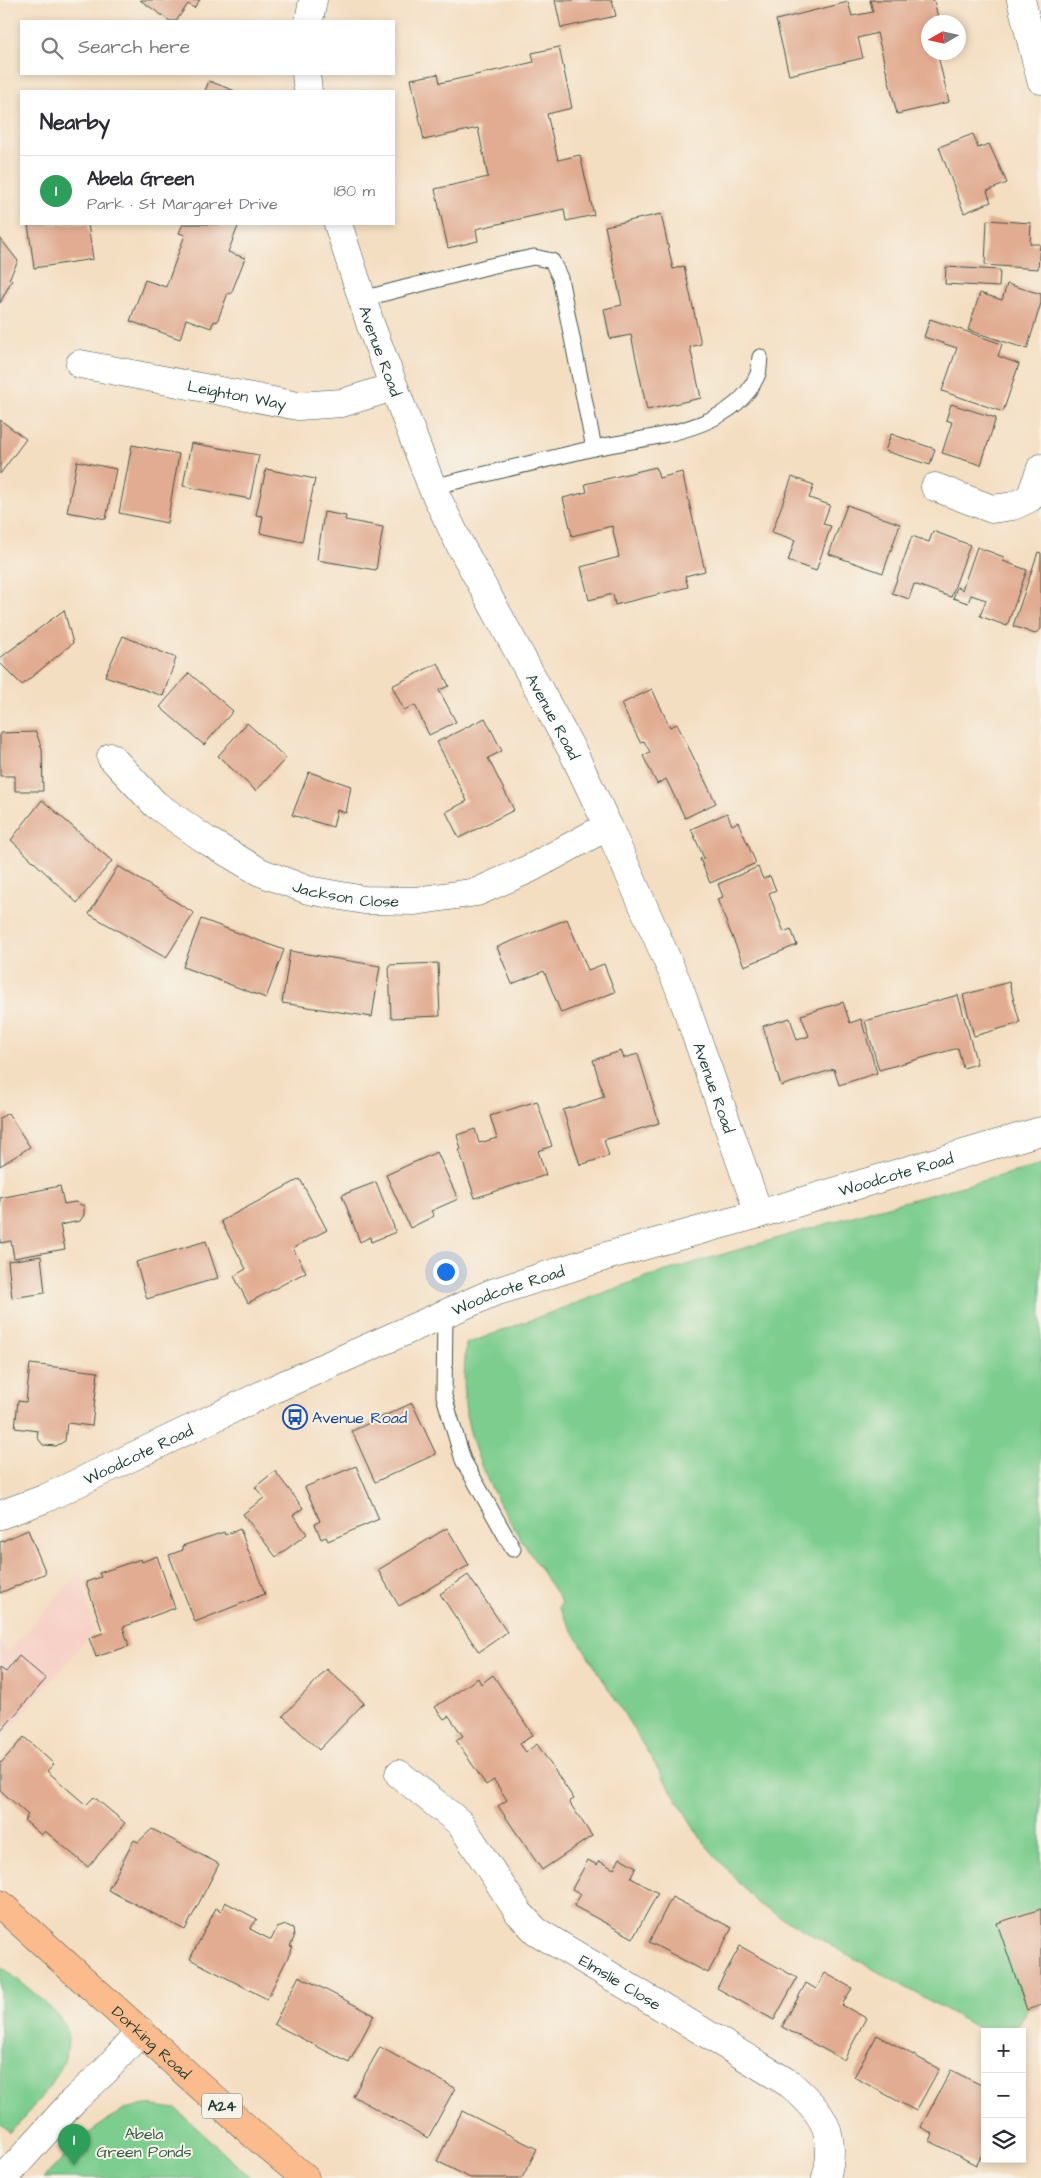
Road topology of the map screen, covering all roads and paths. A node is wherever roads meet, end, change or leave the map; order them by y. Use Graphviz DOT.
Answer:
graph roads {
  1 [pos="313,0"];
  2 [pos="1021,0"];
  3 [pos="309,20"];
  4 [pos="306,75"];
  5 [pos="1041,80"];
  6 [pos="308,90"];
  7 [pos="338,225"];
  8 [pos="362,299"];
  9 [pos="760,357"];
  10 [pos="80,364"];
  11 [pos="393,388"];
  12 [pos="594,448"];
  13 [pos="1041,468"];
  14 [pos="432,487"];
  15 [pos="935,487"];
  16 [pos="1036,500"];
  17 [pos="111,757"];
  18 [pos="608,826"];
  19 [pos="1041,1131"];
  20 [pos="759,1214"];
  21 [pos="445,1313"];
  22 [pos="0,1515"];
  23 [pos="513,1549"];
  24 [pos="399,1774"];
  25 [pos="0,1904"];
  26 [pos="141,2031"];
  27 [pos="4,2178"];
  28 [pos="306,2178"];
  29 [pos="826,2178"];
  1 -- 3 [label="street"];
  2 -- 5 [label="street"];
  4 -- 6 [label="street"];
  7 -- 8 [label="street, Avenue Road"];
  8 -- 11 [label="street, Avenue Road"];
  8 -- 12 [label="lane"];
  9 -- 12 [label="lane"];
  10 -- 11 [label="street, Leighton Way"];
  11 -- 14 [label="street, Avenue Road"];
  12 -- 14 [label="lane"];
  13 -- 16 [label="street"];
  14 -- 18 [label="street, Avenue Road"];
  15 -- 16 [label="street"];
  17 -- 18 [label="street, Jackson Close"];
  18 -- 20 [label="street, Avenue Road"];
  19 -- 20 [label="street, Woodcote Road"];
  20 -- 21 [label="street, Woodcote Road"];
  21 -- 22 [label="street, Woodcote Road"];
  21 -- 23 [label="lane"];
  24 -- 29 [label="street, Elmslie Close"];
  25 -- 26 [label="highway, Dorking Road / A24"];
  26 -- 27 [label="street"];
  26 -- 28 [label="highway, Dorking Road / A24"];
}
